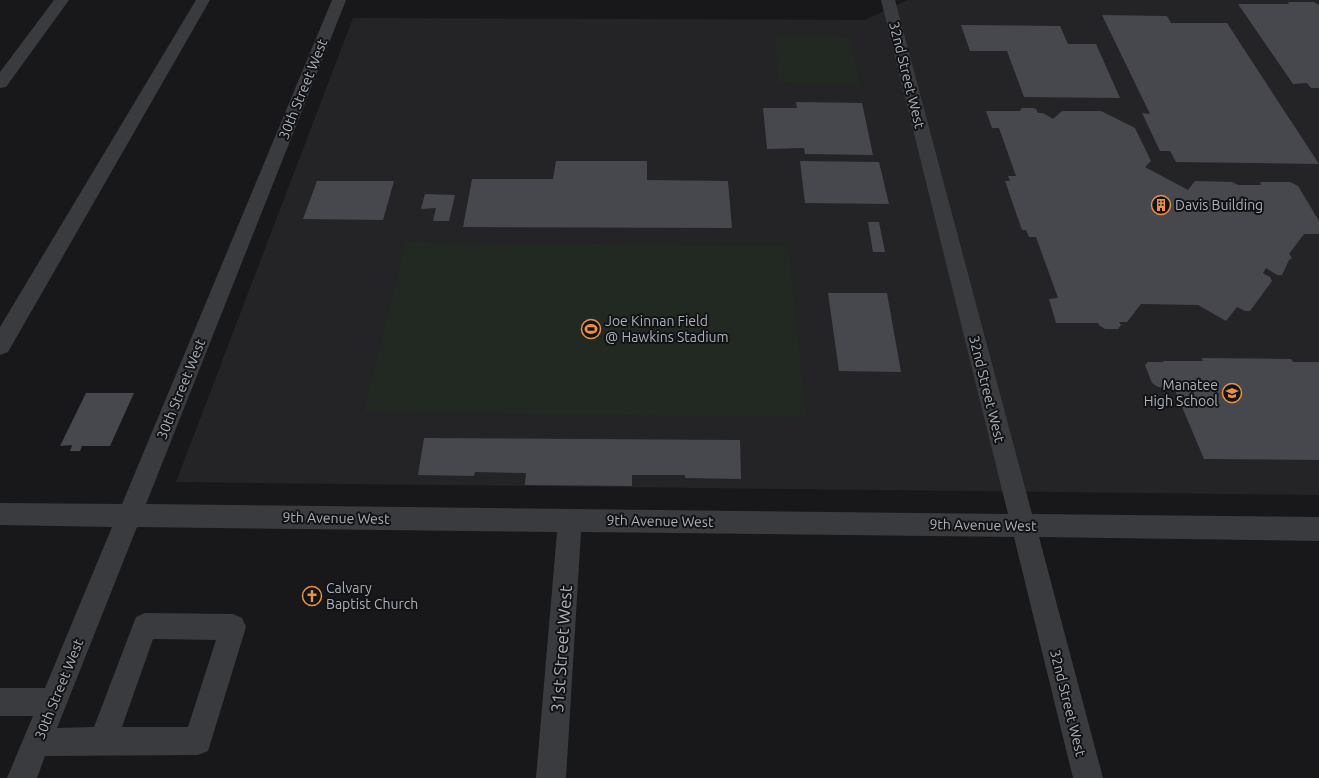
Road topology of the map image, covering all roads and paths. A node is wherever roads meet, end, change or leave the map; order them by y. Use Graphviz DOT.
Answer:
graph roads {
  1 [pos="62,0"];
  2 [pos="203,0"];
  3 [pos="339,0"];
  4 [pos="888,0"];
  5 [pos="0,83"];
  6 [pos="0,346"];
  7 [pos="0,514"];
  8 [pos="130,516"];
  9 [pos="570,520"];
  10 [pos="1023,526"];
  11 [pos="1319,529"];
  12 [pos="0,702"];
  13 [pos="53,702"];
  14 [pos="37,742"];
  15 [pos="103,742"];
  16 [pos="22,778"];
  17 [pos="551,778"];
  18 [pos="1088,778"];
  1 -- 5 [label="street"];
  2 -- 6 [label="street"];
  3 -- 8 [label="street, 30th Street West"];
  4 -- 10 [label="street, 32nd Street West"];
  7 -- 8 [label="street, 9th Avenue West"];
  8 -- 9 [label="street, 9th Avenue West"];
  8 -- 13 [label="street, 30th Street West"];
  9 -- 10 [label="street, 9th Avenue West"];
  9 -- 17 [label="street, 31st Street West"];
  10 -- 11 [label="street, 9th Avenue West"];
  10 -- 18 [label="street, 32nd Street West"];
  12 -- 13 [label="street"];
  13 -- 14 [label="street, 30th Street West"];
  14 -- 15 [label="street"];
  14 -- 16 [label="street, 30th Street West"];
  15 -- 15 [label="street"];
}
